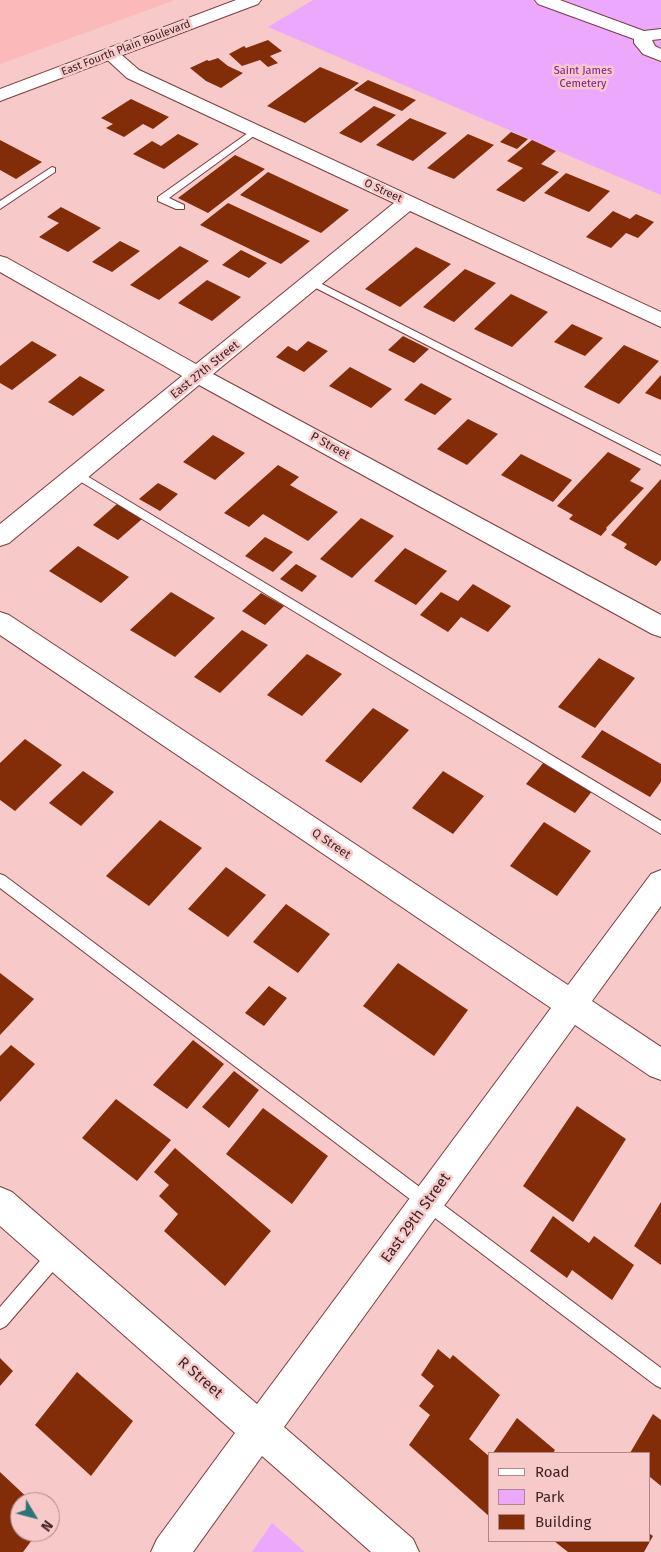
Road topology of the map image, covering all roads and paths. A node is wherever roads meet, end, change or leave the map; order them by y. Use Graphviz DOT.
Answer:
graph roads {
  1 [pos="252,0"];
  2 [pos="544,0"];
  3 [pos="661,34"];
  4 [pos="642,36"];
  5 [pos="110,54"];
  6 [pos="661,56"];
  7 [pos="0,95"];
  8 [pos="254,131"];
  9 [pos="52,170"];
  10 [pos="408,202"];
  11 [pos="0,206"];
  12 [pos="180,207"];
  13 [pos="0,264"];
  14 [pos="312,282"];
  15 [pos="661,320"];
  16 [pos="198,375"];
  17 [pos="661,461"];
  18 [pos="77,474"];
  19 [pos="0,536"];
  20 [pos="0,622"];
  21 [pos="661,626"];
  22 [pos="661,828"];
  23 [pos="0,880"];
  24 [pos="661,883"];
  25 [pos="571,1005"];
  26 [pos="661,1066"];
  27 [pos="427,1202"];
  28 [pos="0,1204"];
  29 [pos="57,1254"];
  30 [pos="0,1320"];
  31 [pos="661,1379"];
  32 [pos="260,1430"];
  33 [pos="170,1552"];
  34 [pos="400,1552"];
  1 -- 5 [label="street, East Fourth Plain Boulevard"];
  2 -- 4 [label="street"];
  3 -- 4 [label="street"];
  4 -- 6 [label="street"];
  5 -- 7 [label="street, East Fourth Plain Boulevard"];
  5 -- 8 [label="street, O Street"];
  8 -- 10 [label="street, O Street"];
  8 -- 12 [label="lane"];
  9 -- 11 [label="lane"];
  10 -- 14 [label="street, East 27th Street"];
  10 -- 15 [label="street, O Street"];
  13 -- 16 [label="street, P Street"];
  14 -- 16 [label="street, East 27th Street"];
  14 -- 17 [label="lane"];
  16 -- 18 [label="street, East 27th Street"];
  16 -- 21 [label="street, P Street"];
  18 -- 19 [label="street, East 27th Street"];
  18 -- 22 [label="lane"];
  20 -- 25 [label="street, Q Street"];
  23 -- 27 [label="lane"];
  24 -- 25 [label="street, East 29th Street"];
  25 -- 26 [label="street, Q Street"];
  25 -- 27 [label="street, East 29th Street"];
  27 -- 31 [label="lane"];
  27 -- 32 [label="street, East 29th Street"];
  28 -- 29 [label="street, R Street"];
  29 -- 30 [label="lane"];
  29 -- 32 [label="street, R Street"];
  32 -- 33 [label="street, East 29th Street"];
  32 -- 34 [label="street, R Street"];
}
